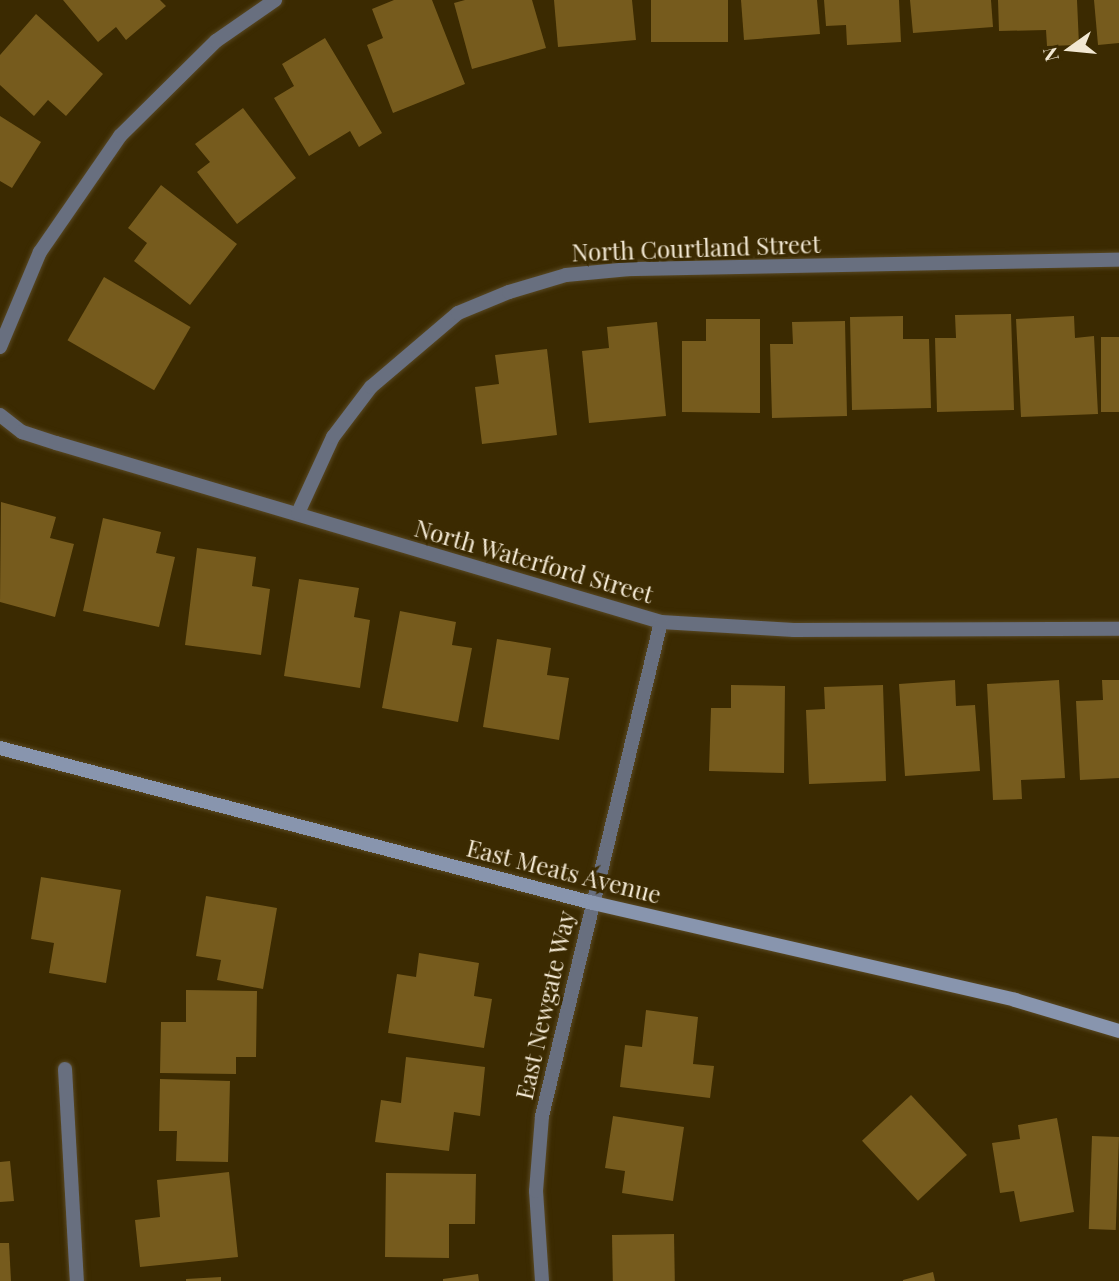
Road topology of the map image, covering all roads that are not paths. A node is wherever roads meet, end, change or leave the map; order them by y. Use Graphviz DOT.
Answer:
graph roads {
  1 [pos="275,0"];
  2 [pos="1119,260"];
  3 [pos="0,346"];
  4 [pos="0,415"];
  5 [pos="298,513"];
  6 [pos="661,622"];
  7 [pos="1119,629"];
  8 [pos="0,748"];
  9 [pos="593,903"];
  10 [pos="1119,1031"];
  11 [pos="65,1069"];
  12 [pos="77,1281"];
  13 [pos="542,1281"];
  1 -- 3 [label="street"];
  2 -- 5 [label="street, North Courtland Street"];
  4 -- 5 [label="street, North Waterford Street"];
  5 -- 6 [label="street, North Waterford Street"];
  6 -- 7 [label="street, North Waterford Street"];
  6 -- 9 [label="street, East Newgate Way"];
  8 -- 9 [label="street, East Meats Avenue"];
  9 -- 10 [label="street, East Meats Avenue"];
  9 -- 13 [label="street, East Newgate Way"];
  11 -- 12 [label="street"];
}
